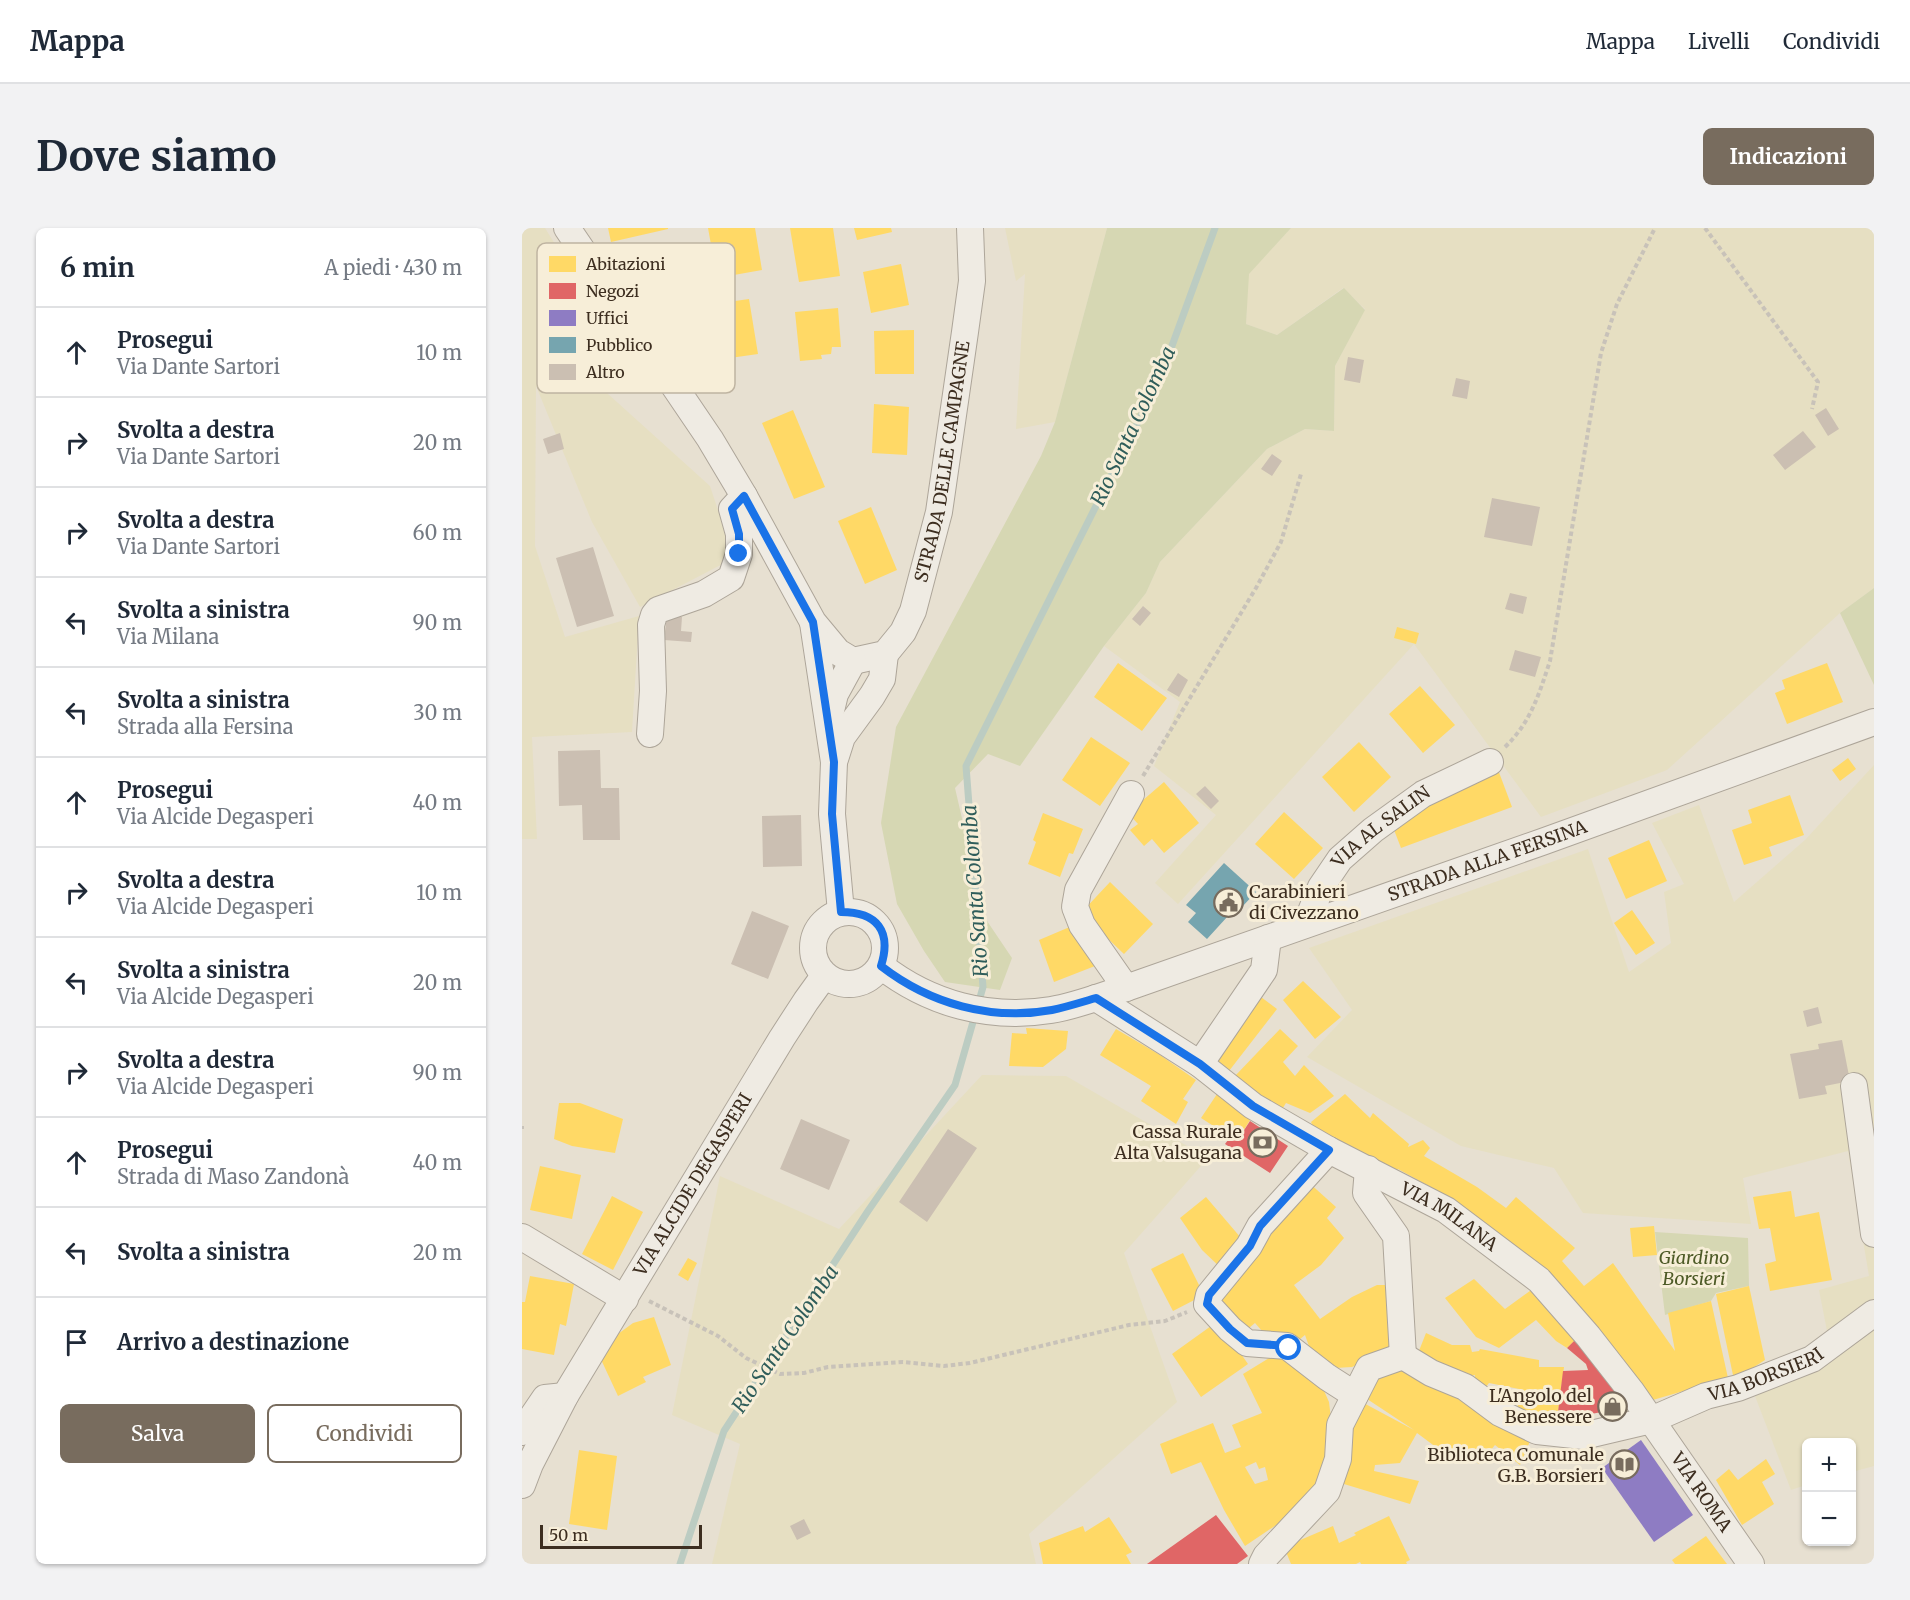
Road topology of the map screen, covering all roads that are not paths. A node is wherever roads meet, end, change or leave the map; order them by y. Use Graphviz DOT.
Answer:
graph roads {
  1 [pos="567,228"];
  2 [pos="970,228"];
  3 [pos="577,243"];
  4 [pos="678,393"];
  5 [pos="744,496"];
  6 [pos="813,622"];
  7 [pos="885,654"];
  8 [pos="854,661"];
  9 [pos="858,713"];
  10 [pos="829,720"];
  11 [pos="1874,722"];
  12 [pos="650,734"];
  13 [pos="834,762"];
  14 [pos="1490,762"];
  15 [pos="1131,794"];
  16 [pos="841,912"];
  17 [pos="1306,924"];
  18 [pos="1268,938"];
  19 [pos="881,966"];
  20 [pos="824,976"];
  21 [pos="1126,988"];
  22 [pos="1096,998"];
  23 [pos="1200,1064"];
  24 [pos="1854,1086"];
  25 [pos="1329,1150"];
  26 [pos="1368,1169"];
  27 [pos="1874,1234"];
  28 [pos="522,1236"];
  29 [pos="625,1299"];
  30 [pos="1874,1312"];
  31 [pos="1403,1356"];
  32 [pos="1355,1395"];
  33 [pos="565,1396"];
  34 [pos="1651,1420"];
  35 [pos="522,1432"];
  36 [pos="522,1485"];
  37 [pos="1262,1564"];
  38 [pos="1751,1564"];
  1 -- 3 [label="street"];
  2 -- 7 [label="street, STRADA DELLE CAMPAGNE"];
  4 -- 5 [label="street"];
  5 -- 6 [label="street"];
  5 -- 12 [label="street"];
  6 -- 8 [label="street"];
  6 -- 10 [label="street"];
  7 -- 8 [label="street"];
  7 -- 9 [label="street"];
  8 -- 9 [label="street"];
  8 -- 10 [label="street"];
  9 -- 13 [label="street"];
  10 -- 13 [label="street"];
  11 -- 17 [label="street, STRADA ALLA FERSINA"];
  13 -- 16 [label="street"];
  14 -- 17 [label="street, VIA AL SALIN"];
  15 -- 21 [label="street"];
  16 -- 19 [label="street"];
  16 -- 20 [label="street"];
  17 -- 18 [label="street, STRADA ALLA FERSINA"];
  18 -- 21 [label="street, STRADA ALLA FERSINA"];
  18 -- 23 [label="street"];
  19 -- 20 [label="street"];
  19 -- 22 [label="street, STRADA ALLA FERSINA"];
  20 -- 29 [label="street, VIA ALCIDE DEGASPERI"];
  21 -- 22 [label="street, STRADA ALLA FERSINA"];
  22 -- 23 [label="street, VIA MILANA"];
  23 -- 25 [label="street, VIA MILANA"];
  24 -- 27 [label="street"];
  25 -- 26 [label="street, VIA MILANA"];
  25 -- 32 [label="street"];
  26 -- 31 [label="street"];
  26 -- 34 [label="street, VIA MILANA"];
  28 -- 29 [label="street"];
  29 -- 33 [label="street, VIA ALCIDE DEGASPERI"];
  30 -- 34 [label="street, VIA BORSIERI"];
  31 -- 32 [label="street"];
  31 -- 34 [label="street, VIA BORSIERI"];
  32 -- 37 [label="street"];
  33 -- 35 [label="street"];
  33 -- 36 [label="street, VIA ALCIDE DEGASPERI"];
  34 -- 38 [label="street, VIA ROMA"];
}
